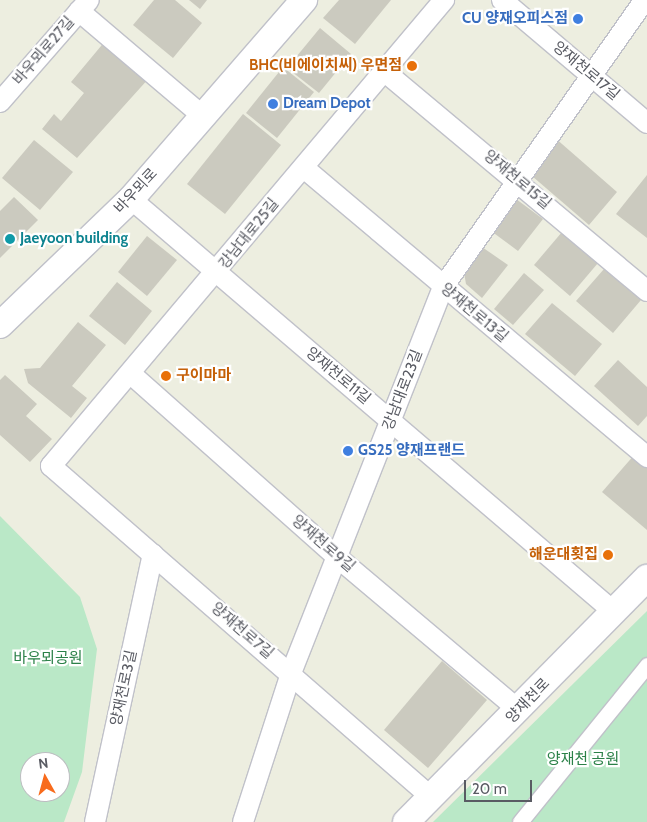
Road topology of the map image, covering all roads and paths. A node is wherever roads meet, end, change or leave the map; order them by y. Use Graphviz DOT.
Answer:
graph roads {
  1 [pos="304,0"];
  2 [pos="444,0"];
  3 [pos="502,0"];
  4 [pos="645,0"];
  5 [pos="84,5"];
  6 [pos="384,71"];
  7 [pos="593,77"];
  8 [pos="0,102"];
  9 [pos="203,116"];
  10 [pos="647,123"];
  11 [pos="304,168"];
  12 [pos="517,178"];
  13 [pos="131,199"];
  14 [pos="217,273"];
  15 [pos="443,287"];
  16 [pos="647,291"];
  17 [pos="0,325"];
  18 [pos="132,374"];
  19 [pos="390,421"];
  20 [pos="647,457"];
  21 [pos="51,466"];
  22 [pos="153,554"];
  23 [pos="336,557"];
  24 [pos="644,584"];
  25 [pos="614,612"];
  26 [pos="647,665"];
  27 [pos="291,673"];
  28 [pos="519,710"];
  29 [pos="432,796"];
  30 [pos="95,822"];
  31 [pos="243,822"];
  32 [pos="406,822"];
  33 [pos="520,822"];
  1 -- 9 [label="street, 바우뫼로"];
  2 -- 6 [label="street, 강남대로25길"];
  3 -- 7 [label="street, 양재천로17길"];
  4 -- 7 [label="street, 강남대로23길"];
  5 -- 8 [label="street, 바우뫼로27길"];
  5 -- 9 [label="street"];
  6 -- 11 [label="street, 강남대로25길"];
  6 -- 12 [label="street, 양재천로15길"];
  7 -- 10 [label="street, 양재천로17길"];
  7 -- 12 [label="street, 강남대로23길"];
  9 -- 13 [label="street, 바우뫼로"];
  11 -- 14 [label="street, 강남대로25길"];
  11 -- 15 [label="street, 양재천로13길"];
  12 -- 15 [label="street, 강남대로23길"];
  12 -- 16 [label="street, 양재천로15길"];
  13 -- 14 [label="street, 양재천로11길"];
  13 -- 17 [label="street, 바우뫼로"];
  14 -- 18 [label="street, 강남대로25길"];
  14 -- 19 [label="street, 양재천로11길"];
  15 -- 19 [label="street, 강남대로23길"];
  15 -- 20 [label="street, 양재천로13길"];
  18 -- 21 [label="street, 강남대로25길"];
  18 -- 23 [label="street, 양재천로9길"];
  19 -- 23 [label="street, 강남대로23길"];
  19 -- 25 [label="street, 양재천로11길"];
  21 -- 22 [label="street, 양재천로7길"];
  22 -- 27 [label="street, 양재천로7길"];
  22 -- 30 [label="street, 양재천로3길"];
  23 -- 27 [label="street, 강남대로23길"];
  23 -- 28 [label="street, 양재천로9길"];
  24 -- 25 [label="street, 양재천로"];
  25 -- 28 [label="street, 양재천로"];
  26 -- 33 [label="street"];
  27 -- 29 [label="street, 양재천로7길"];
  27 -- 31 [label="street, 강남대로23길"];
  28 -- 29 [label="street, 양재천로"];
  29 -- 32 [label="street, 양재천로"];
}
